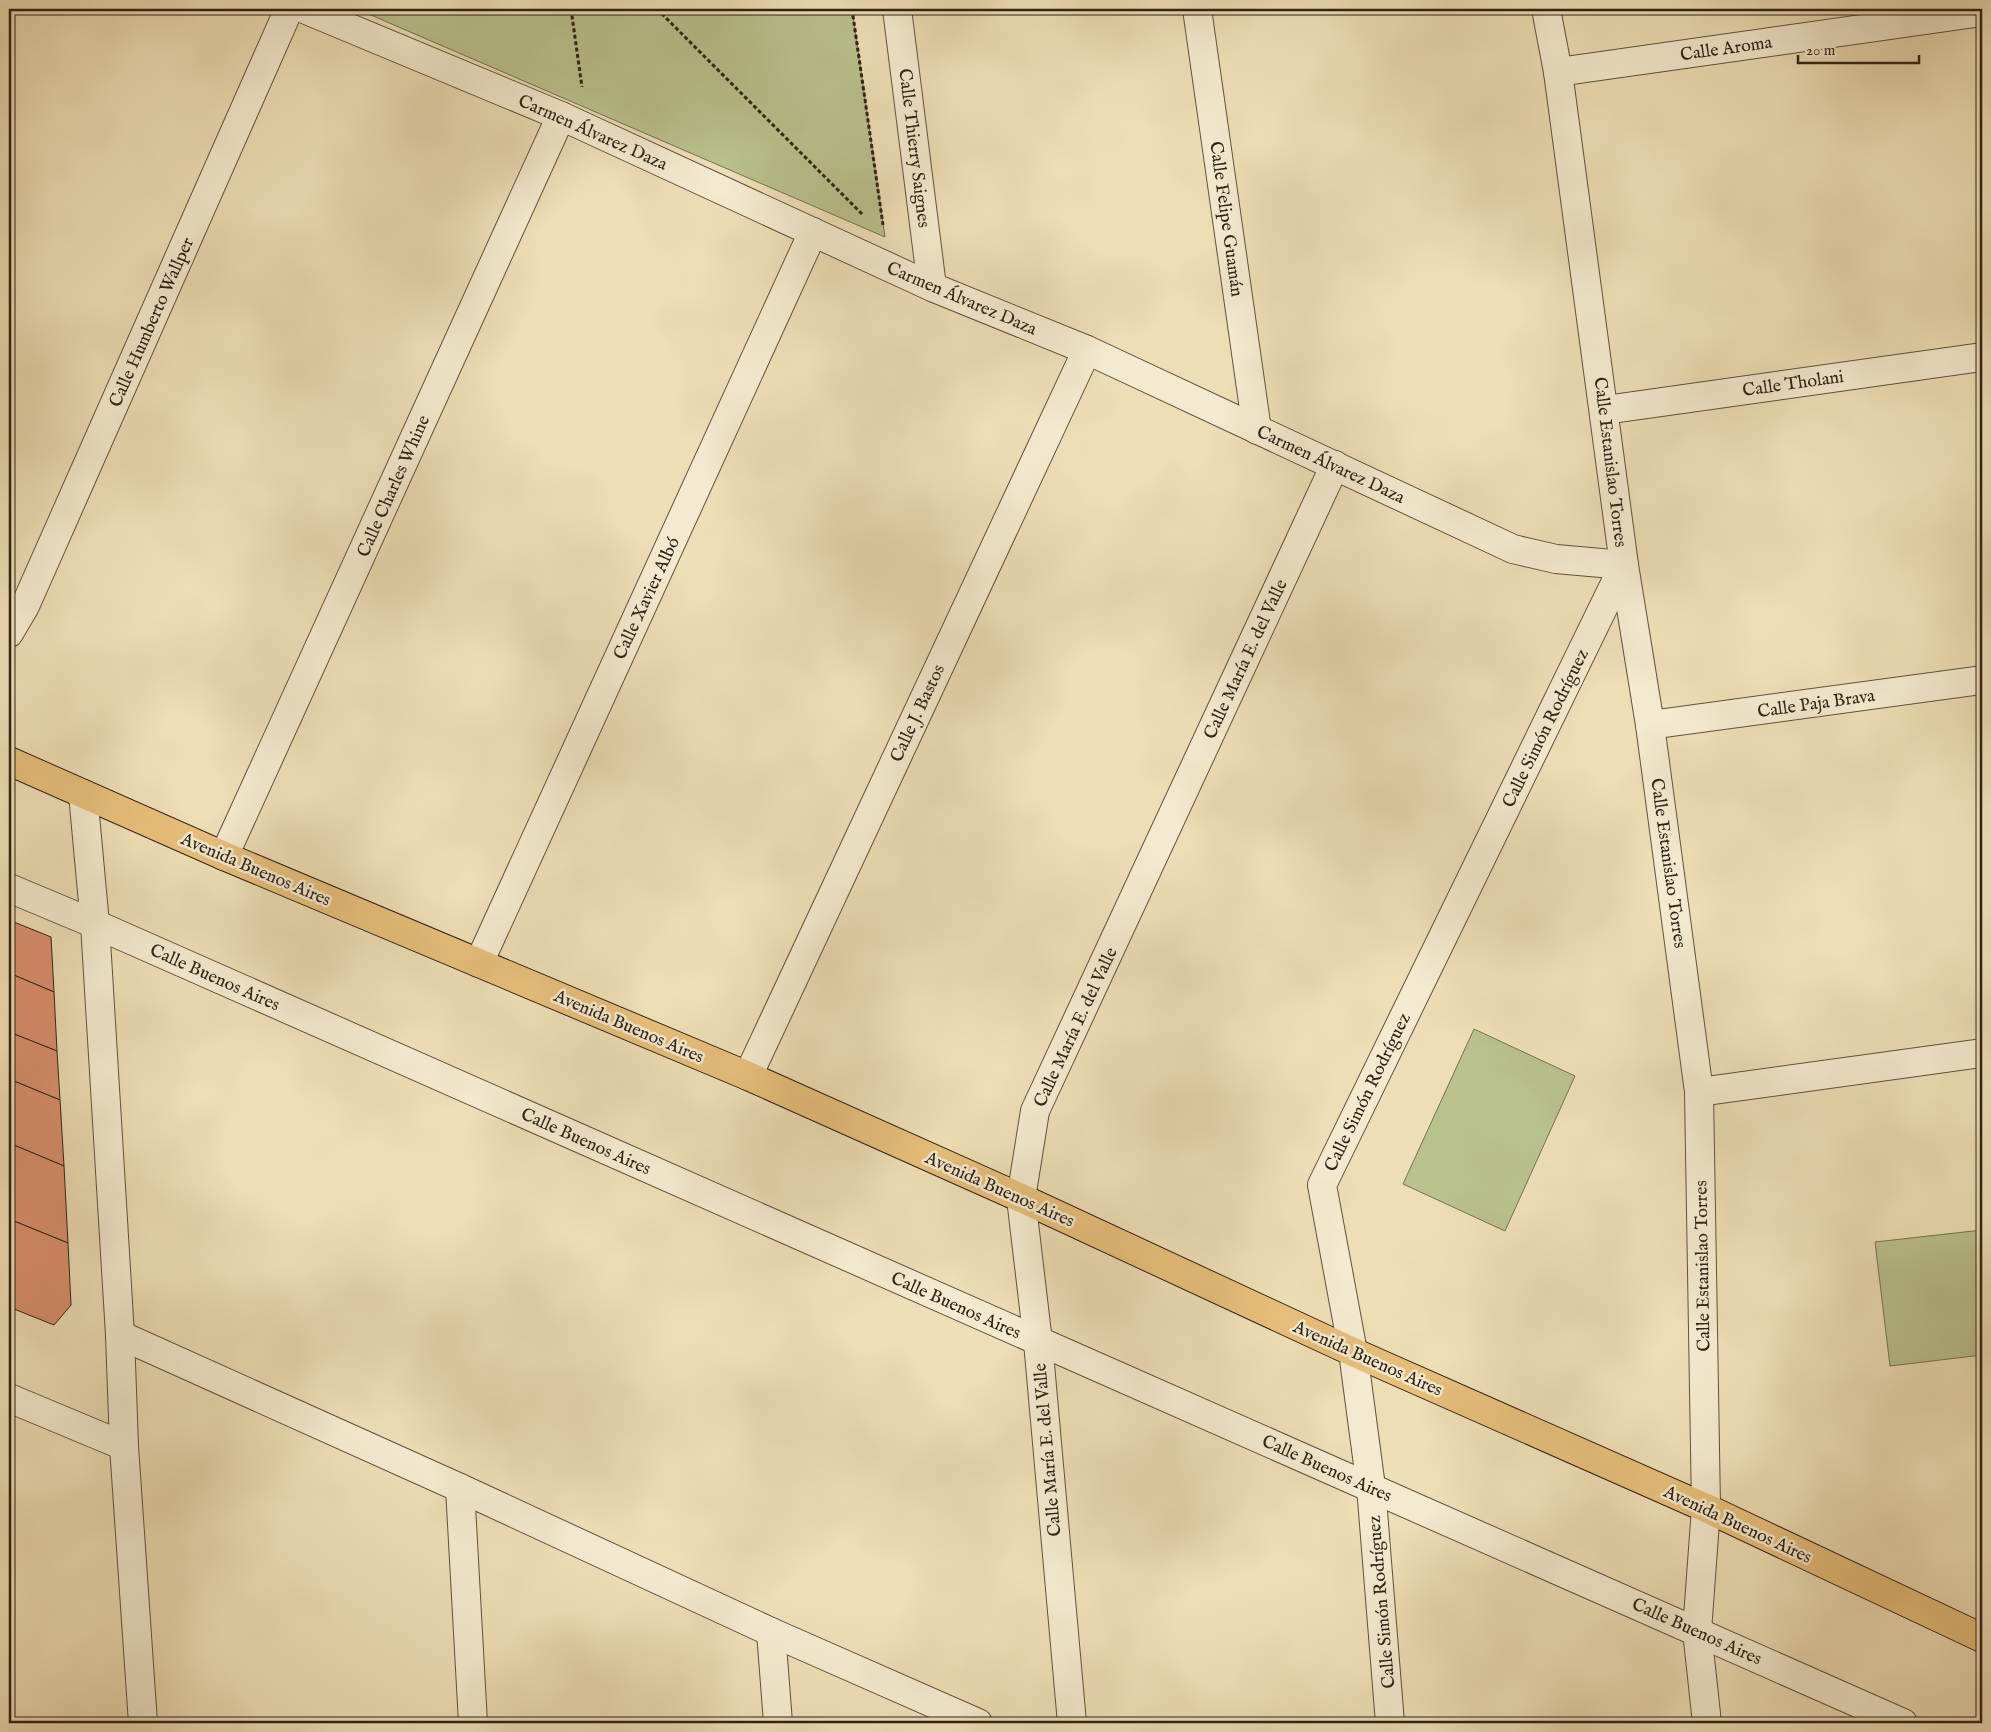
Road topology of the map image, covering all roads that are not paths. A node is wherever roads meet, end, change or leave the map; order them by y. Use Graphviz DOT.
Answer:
graph roads {
  1 [pos="289,9"];
  2 [pos="304,9"];
  3 [pos="897,9"];
  4 [pos="1197,9"];
  5 [pos="1546,9"];
  6 [pos="1982,12"];
  7 [pos="1558,72"];
  8 [pos="561,116"];
  9 [pos="813,232"];
  10 [pos="932,287"];
  11 [pos="1087,350"];
  12 [pos="1982,357"];
  13 [pos="1605,410"];
  14 [pos="1257,430"];
  15 [pos="1336,465"];
  16 [pos="1624,565"];
  17 [pos="9,633"];
  18 [pos="1982,680"];
  19 [pos="1650,725"];
  20 [pos="9,761"];
  21 [pos="83,794"];
  22 [pos="224,856"];
  23 [pos="9,888"];
  24 [pos="95,924"];
  25 [pos="479,963"];
  26 [pos="1982,1053"];
  27 [pos="748,1076"];
  28 [pos="1699,1092"];
  29 [pos="1021,1198"];
  30 [pos="120,1335"];
  31 [pos="1038,1342"];
  32 [pos="1353,1352"];
  33 [pos="9,1398"];
  34 [pos="124,1446"];
  35 [pos="1371,1487"];
  36 [pos="460,1488"];
  37 [pos="1706,1508"];
  38 [pos="1697,1631"];
  39 [pos="770,1632"];
  40 [pos="1982,1638"];
  41 [pos="144,1723"];
  42 [pos="473,1723"];
  43 [pos="778,1723"];
  44 [pos="978,1723"];
  45 [pos="1072,1723"];
  46 [pos="1390,1723"];
  47 [pos="1708,1723"];
  48 [pos="1903,1723"];
  1 -- 17 [label="street, Calle Humberto Wallper"];
  2 -- 8 [label="street, Carmen Álvarez Daza"];
  3 -- 10 [label="street, Calle Thierry Saignes"];
  4 -- 14 [label="street, Calle Felipe Guamán"];
  5 -- 7 [label="street, Calle Estanislao Torres"];
  6 -- 7 [label="street, Calle Aroma"];
  7 -- 13 [label="street, Calle Estanislao Torres"];
  8 -- 9 [label="street, Carmen Álvarez Daza"];
  8 -- 22 [label="street, Calle Charles Whine"];
  9 -- 10 [label="street, Carmen Álvarez Daza"];
  9 -- 25 [label="street, Calle Xavier Albó"];
  10 -- 11 [label="street, Carmen Álvarez Daza"];
  11 -- 14 [label="street, Carmen Álvarez Daza"];
  11 -- 27 [label="street, Calle J. Bastos"];
  12 -- 13 [label="street, Calle Tholani"];
  13 -- 16 [label="street, Calle Estanislao Torres"];
  14 -- 15 [label="street, Carmen Álvarez Daza"];
  15 -- 16 [label="street, Carmen Álvarez Daza"];
  15 -- 29 [label="street, Calle María E. del Valle"];
  16 -- 19 [label="street, Calle Estanislao Torres"];
  16 -- 32 [label="street, Calle Simón Rodríguez"];
  18 -- 19 [label="street, Calle Paja Brava"];
  19 -- 28 [label="street, Calle Estanislao Torres"];
  20 -- 21 [label="highway, Avenida Buenos Aires"];
  21 -- 22 [label="highway, Avenida Buenos Aires"];
  21 -- 24 [label="street"];
  22 -- 25 [label="highway, Avenida Buenos Aires"];
  23 -- 24 [label="street, Calle Buenos Aires"];
  24 -- 30 [label="street"];
  24 -- 31 [label="street, Calle Buenos Aires"];
  25 -- 27 [label="highway, Avenida Buenos Aires"];
  26 -- 28 [label="street"];
  27 -- 29 [label="highway, Avenida Buenos Aires"];
  28 -- 37 [label="street, Calle Estanislao Torres"];
  29 -- 31 [label="street, Calle María E. del Valle"];
  29 -- 32 [label="highway, Avenida Buenos Aires"];
  30 -- 34 [label="street"];
  30 -- 36 [label="street"];
  31 -- 35 [label="street, Calle Buenos Aires"];
  31 -- 45 [label="street, Calle María E. del Valle"];
  32 -- 35 [label="street, Calle Simón Rodríguez"];
  32 -- 37 [label="highway, Avenida Buenos Aires"];
  33 -- 34 [label="street"];
  34 -- 41 [label="street"];
  35 -- 38 [label="street, Calle Buenos Aires"];
  35 -- 46 [label="street, Calle Simón Rodríguez"];
  36 -- 39 [label="street"];
  36 -- 42 [label="street"];
  37 -- 38 [label="street, Calle Estanislao Torres"];
  37 -- 40 [label="highway, Avenida Buenos Aires"];
  38 -- 47 [label="street, Calle Estanislao Torres"];
  38 -- 48 [label="street, Calle Buenos Aires"];
  39 -- 43 [label="street"];
  39 -- 44 [label="street"];
}
